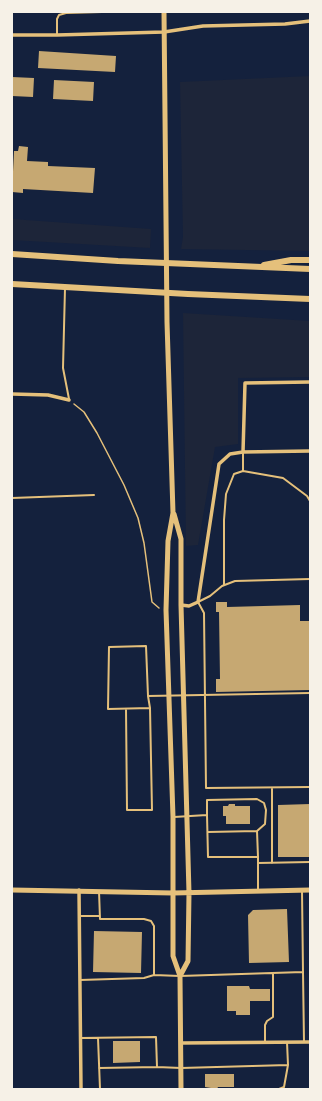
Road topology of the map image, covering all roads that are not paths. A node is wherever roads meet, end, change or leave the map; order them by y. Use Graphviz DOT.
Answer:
graph roads {
  1 [pos="102,12"];
  2 [pos="164,12"];
  3 [pos="310,21"];
  4 [pos="164,32"];
  5 [pos="12,35"];
  6 [pos="57,35"];
  7 [pos="12,254"];
  8 [pos="310,260"];
  9 [pos="250,267"];
  10 [pos="310,269"];
  11 [pos="12,284"];
  12 [pos="65,287"];
  13 [pos="310,299"];
  14 [pos="310,382"];
  15 [pos="12,394"];
  16 [pos="69,400"];
  17 [pos="310,451"];
  18 [pos="243,452"];
  19 [pos="243,471"];
  20 [pos="94,495"];
  21 [pos="12,498"];
  22 [pos="310,501"];
  23 [pos="173,513"];
  24 [pos="310,579"];
  25 [pos="224,585"];
  26 [pos="198,602"];
  27 [pos="181,606"];
  28 [pos="310,693"];
  29 [pos="204,694"];
  30 [pos="169,695"];
  31 [pos="185,695"];
  32 [pos="148,696"];
  33 [pos="150,708"];
  34 [pos="126,709"];
  35 [pos="310,787"];
  36 [pos="272,788"];
  37 [pos="207,815"];
  38 [pos="173,817"];
  39 [pos="188,817"];
  40 [pos="257,831"];
  41 [pos="208,832"];
  42 [pos="258,857"];
  43 [pos="310,862"];
  44 [pos="258,863"];
  45 [pos="272,863"];
  46 [pos="12,890"];
  47 [pos="79,890"];
  48 [pos="258,890"];
  49 [pos="302,890"];
  50 [pos="310,890"];
  51 [pos="99,891"];
  52 [pos="173,893"];
  53 [pos="189,893"];
  54 [pos="79,916"];
  55 [pos="100,916"];
  56 [pos="303,972"];
  57 [pos="273,973"];
  58 [pos="154,975"];
  59 [pos="180,976"];
  60 [pos="80,980"];
  61 [pos="80,1038"];
  62 [pos="98,1038"];
  63 [pos="265,1042"];
  64 [pos="287,1042"];
  65 [pos="304,1042"];
  66 [pos="310,1042"];
  67 [pos="181,1043"];
  68 [pos="288,1065"];
  69 [pos="157,1067"];
  70 [pos="99,1068"];
  71 [pos="181,1068"];
  72 [pos="81,1089"];
  73 [pos="100,1089"];
  74 [pos="181,1089"];
  75 [pos="279,1089"];
  1 -- 6 [label="lane"];
  2 -- 4 [label="main road"];
  3 -- 4 [label="street"];
  4 -- 6 [label="street"];
  4 -- 23 [label="main road"];
  5 -- 6 [label="street"];
  7 -- 9 [label="highway"];
  8 -- 9 [label="highway"];
  9 -- 10 [label="highway"];
  11 -- 12 [label="highway"];
  12 -- 13 [label="highway"];
  12 -- 16 [label="lane"];
  14 -- 18 [label="street"];
  15 -- 16 [label="street"];
  17 -- 18 [label="street"];
  18 -- 19 [label="lane"];
  18 -- 26 [label="street"];
  19 -- 22 [label="lane"];
  19 -- 25 [label="lane"];
  20 -- 21 [label="lane"];
  23 -- 27 [label="main road"];
  23 -- 30 [label="main road"];
  24 -- 25 [label="lane"];
  25 -- 26 [label="lane"];
  26 -- 27 [label="street"];
  26 -- 29 [label="lane"];
  27 -- 31 [label="main road"];
  28 -- 29 [label="lane"];
  29 -- 31 [label="lane"];
  29 -- 36 [label="lane"];
  30 -- 31 [label="lane"];
  30 -- 32 [label="lane"];
  30 -- 38 [label="main road"];
  31 -- 39 [label="main road"];
  32 -- 33 [label="lane"];
  32 -- 34 [label="lane"];
  33 -- 34 [label="lane"];
  33 -- 34 [label="lane"];
  35 -- 36 [label="lane"];
  36 -- 45 [label="lane"];
  37 -- 39 [label="lane"];
  37 -- 40 [label="lane"];
  37 -- 41 [label="lane"];
  38 -- 39 [label="lane"];
  38 -- 52 [label="main road"];
  39 -- 53 [label="main road"];
  40 -- 41 [label="lane"];
  40 -- 42 [label="lane"];
  41 -- 42 [label="lane"];
  42 -- 44 [label="lane"];
  43 -- 45 [label="lane"];
  44 -- 45 [label="lane"];
  44 -- 48 [label="lane"];
  46 -- 47 [label="main road"];
  47 -- 51 [label="main road"];
  47 -- 54 [label="street"];
  48 -- 49 [label="main road"];
  48 -- 53 [label="main road"];
  49 -- 50 [label="main road"];
  49 -- 56 [label="lane"];
  51 -- 52 [label="main road"];
  51 -- 55 [label="lane"];
  52 -- 53 [label="main road"];
  52 -- 59 [label="main road"];
  53 -- 59 [label="main road"];
  54 -- 55 [label="lane"];
  54 -- 60 [label="street"];
  55 -- 58 [label="lane"];
  56 -- 57 [label="lane"];
  56 -- 65 [label="lane"];
  57 -- 59 [label="lane"];
  57 -- 63 [label="lane"];
  58 -- 59 [label="lane"];
  58 -- 60 [label="lane"];
  59 -- 67 [label="main road"];
  60 -- 61 [label="street"];
  61 -- 62 [label="lane"];
  61 -- 72 [label="street"];
  62 -- 69 [label="lane"];
  62 -- 70 [label="lane"];
  63 -- 64 [label="street"];
  63 -- 67 [label="street"];
  64 -- 65 [label="street"];
  64 -- 68 [label="lane"];
  65 -- 66 [label="street"];
  67 -- 71 [label="main road"];
  68 -- 71 [label="lane"];
  68 -- 75 [label="lane"];
  69 -- 70 [label="lane"];
  69 -- 71 [label="lane"];
  70 -- 73 [label="lane"];
  71 -- 74 [label="main road"];
}
